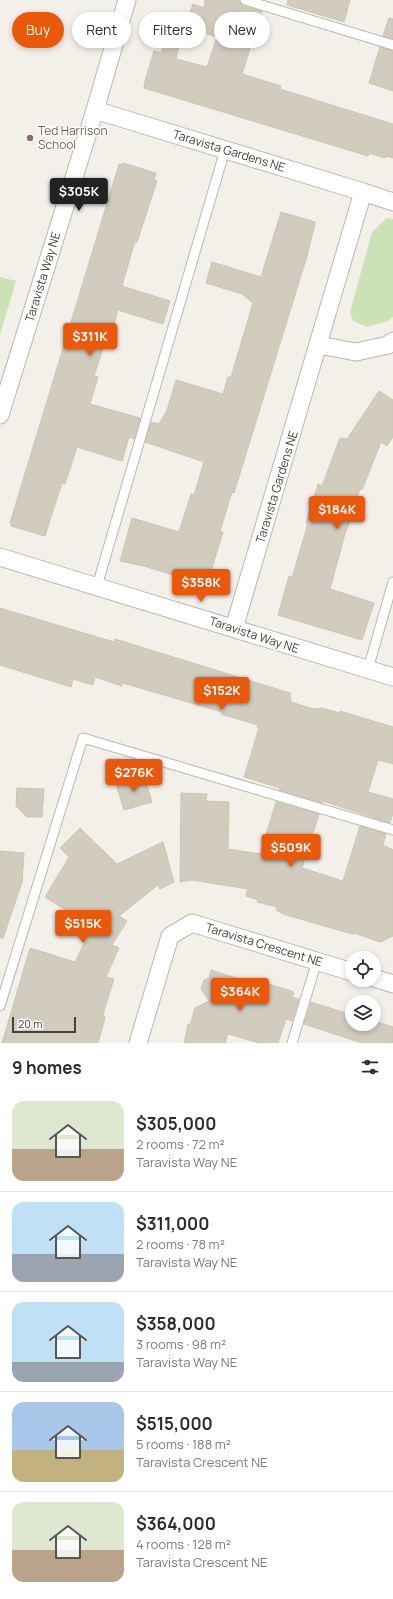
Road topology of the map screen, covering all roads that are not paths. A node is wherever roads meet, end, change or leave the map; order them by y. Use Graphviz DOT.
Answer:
graph roads {
  1 [pos="127,0"];
  2 [pos="245,0"];
  3 [pos="393,45"];
  4 [pos="95,110"];
  5 [pos="225,150"];
  6 [pos="363,192"];
  7 [pos="393,202"];
  8 [pos="393,341"];
  9 [pos="319,345"];
  10 [pos="0,415"];
  11 [pos="0,557"];
  12 [pos="393,582"];
  13 [pos="97,586"];
  14 [pos="234,628"];
  15 [pos="368,669"];
  16 [pos="393,677"];
  17 [pos="393,830"];
  18 [pos="317,962"];
  19 [pos="345,970"];
  20 [pos="381,980"];
  21 [pos="393,984"];
  22 [pos="0,1006"];
  23 [pos="138,1043"];
  24 [pos="292,1043"];
  1 -- 4 [label="street, Taravista Way NE"];
  2 -- 3 [label="lane"];
  4 -- 5 [label="street, Taravista Gardens NE"];
  4 -- 10 [label="street, Taravista Way NE"];
  5 -- 6 [label="street, Taravista Gardens NE"];
  5 -- 13 [label="lane"];
  6 -- 7 [label="street, Taravista Gardens NE"];
  6 -- 9 [label="street, Taravista Gardens NE"];
  8 -- 9 [label="street"];
  9 -- 14 [label="street, Taravista Gardens NE"];
  11 -- 13 [label="street, Taravista Way NE"];
  12 -- 15 [label="lane"];
  13 -- 14 [label="street, Taravista Way NE"];
  14 -- 15 [label="street, Taravista Way NE"];
  15 -- 16 [label="street, Taravista Way NE"];
  17 -- 22 [label="lane"];
  18 -- 19 [label="street, Taravista Crescent NE"];
  18 -- 23 [label="street, Taravista Crescent NE"];
  18 -- 24 [label="lane"];
  20 -- 21 [label="street"];
}
